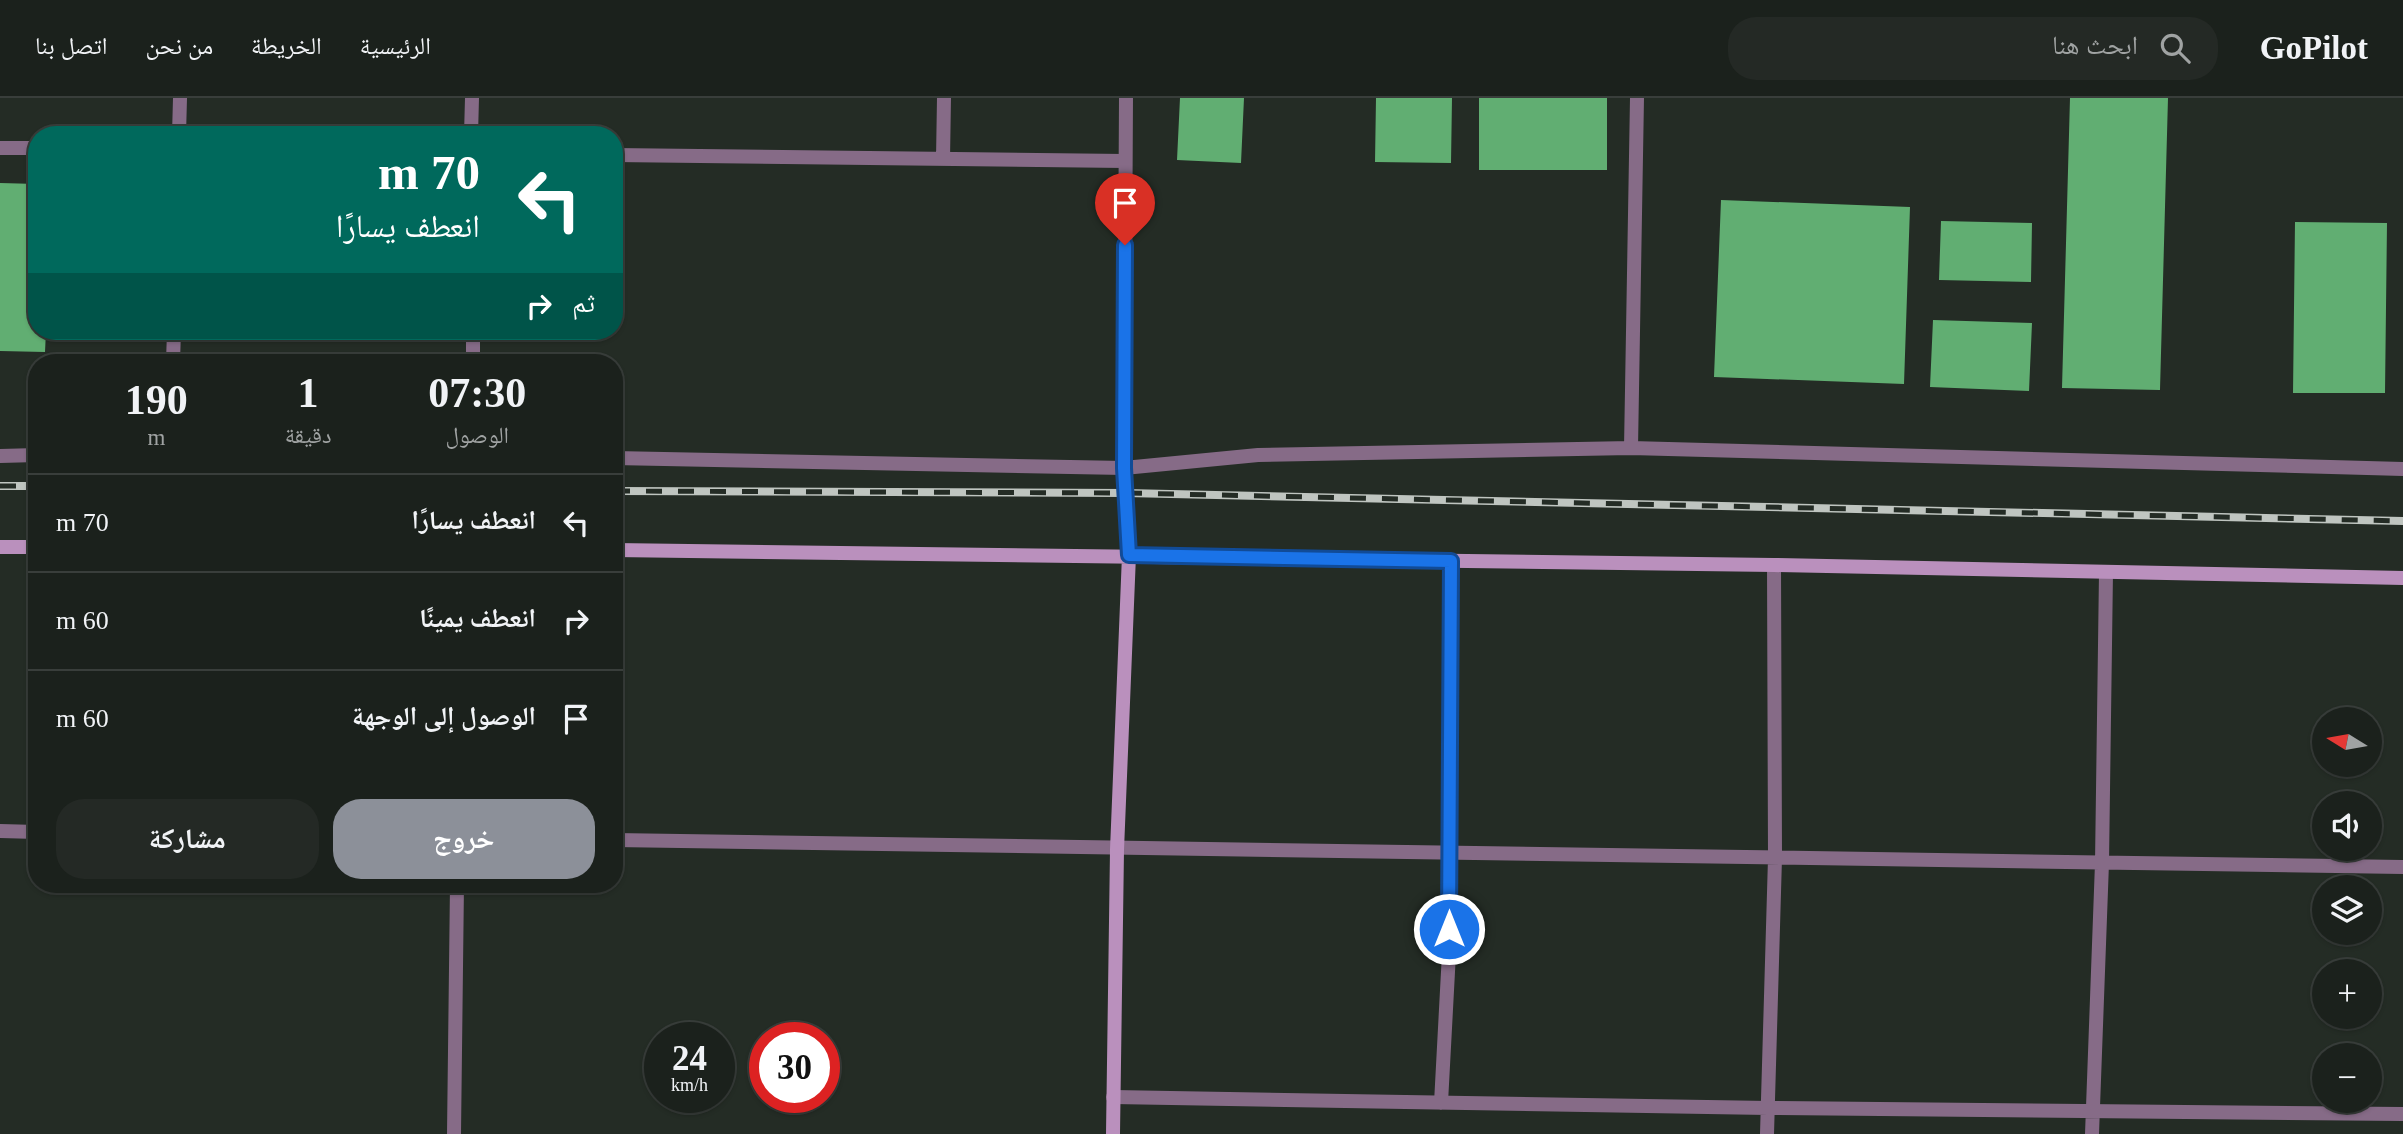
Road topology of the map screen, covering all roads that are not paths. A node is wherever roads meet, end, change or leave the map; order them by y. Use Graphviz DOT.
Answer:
graph roads {
  1 [pos="180,98"];
  2 [pos="472,98"];
  3 [pos="944,98"];
  4 [pos="1126,98"];
  5 [pos="1637,98"];
  6 [pos="179,126"];
  7 [pos="471,126"];
  8 [pos="0,148"];
  9 [pos="28,148"];
  10 [pos="623,155"];
  11 [pos="943,159"];
  12 [pos="1125,162"];
  13 [pos="1631,448"];
  14 [pos="28,455"];
  15 [pos="0,456"];
  16 [pos="623,458"];
  17 [pos="1124,468"];
  18 [pos="2403,469"];
  19 [pos="0,547"];
  20 [pos="28,548"];
  21 [pos="623,550"];
  22 [pos="1129,555"];
  23 [pos="1451,561"];
  24 [pos="1774,565"];
  25 [pos="2106,572"];
  26 [pos="2403,578"];
  27 [pos="0,831"];
  28 [pos="28,832"];
  29 [pos="623,840"];
  30 [pos="1117,850"];
  31 [pos="1449,854"];
  32 [pos="1775,858"];
  33 [pos="2102,863"];
  34 [pos="2403,867"];
  35 [pos="457,893"];
  36 [pos="1113,1097"];
  37 [pos="1441,1103"];
  38 [pos="1768,1108"];
  39 [pos="2093,1112"];
  40 [pos="2403,1114"];
  41 [pos="454,1134"];
  42 [pos="1113,1134"];
  43 [pos="1767,1134"];
  44 [pos="2092,1134"];
  1 -- 6 [label="street"];
  2 -- 7 [label="street"];
  3 -- 11 [label="street"];
  4 -- 12 [label="street"];
  5 -- 13 [label="street"];
  8 -- 9 [label="street"];
  10 -- 11 [label="street"];
  11 -- 12 [label="street"];
  12 -- 17 [label="street"];
  13 -- 17 [label="street"];
  13 -- 18 [label="street"];
  14 -- 15 [label="street"];
  16 -- 17 [label="street"];
  17 -- 22 [label="street"];
  19 -- 20 [label="main road"];
  21 -- 22 [label="main road"];
  22 -- 23 [label="main road"];
  22 -- 30 [label="main road"];
  23 -- 24 [label="main road"];
  23 -- 31 [label="street"];
  24 -- 25 [label="main road"];
  24 -- 32 [label="street"];
  25 -- 26 [label="main road"];
  25 -- 33 [label="street"];
  27 -- 28 [label="street"];
  29 -- 30 [label="street"];
  30 -- 31 [label="street"];
  30 -- 36 [label="main road"];
  31 -- 32 [label="street"];
  31 -- 37 [label="street"];
  32 -- 33 [label="street"];
  32 -- 38 [label="street"];
  33 -- 34 [label="street"];
  33 -- 39 [label="street"];
  35 -- 41 [label="street"];
  36 -- 37 [label="street"];
  36 -- 42 [label="main road"];
  37 -- 38 [label="street"];
  38 -- 39 [label="street"];
  38 -- 43 [label="street"];
  39 -- 40 [label="street"];
  39 -- 44 [label="street"];
}
